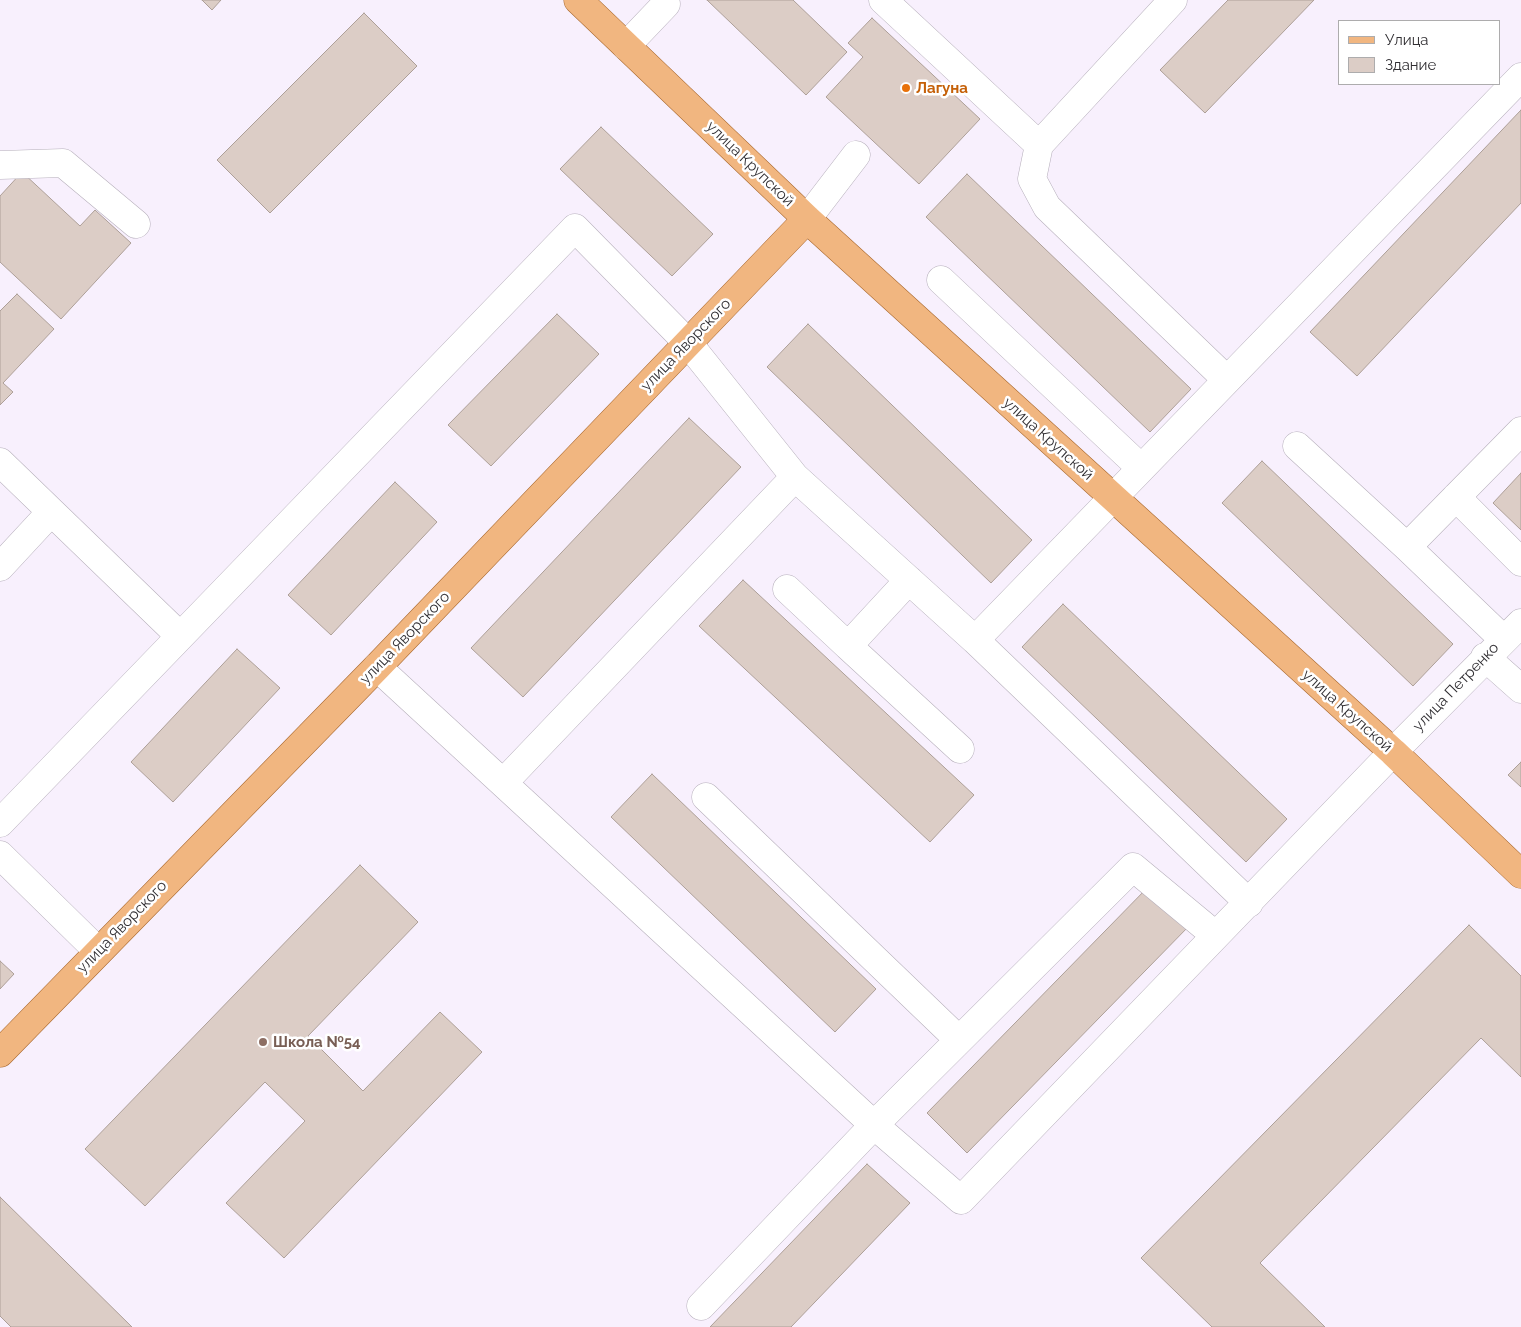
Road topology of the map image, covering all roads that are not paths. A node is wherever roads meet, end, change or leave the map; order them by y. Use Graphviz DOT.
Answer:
graph roads {
  1 [pos="578,0"];
  2 [pos="883,0"];
  3 [pos="1173,0"];
  4 [pos="666,4"];
  5 [pos="626,46"];
  6 [pos="1521,77"];
  7 [pos="1039,145"];
  8 [pos="856,155"];
  9 [pos="0,164"];
  10 [pos="807,219"];
  11 [pos="136,224"];
  12 [pos="941,280"];
  13 [pos="688,343"];
  14 [pos="1226,379"];
  15 [pos="1521,431"];
  16 [pos="1297,446"];
  17 [pos="0,462"];
  18 [pos="1141,468"];
  19 [pos="795,476"];
  20 [pos="1456,497"];
  21 [pos="1112,498"];
  22 [pos="51,512"];
  23 [pos="1407,547"];
  24 [pos="1521,562"];
  25 [pos="0,566"];
  26 [pos="909,580"];
  27 [pos="788,589"];
  28 [pos="180,636"];
  29 [pos="975,640"];
  30 [pos="1503,640"];
  31 [pos="848,646"];
  32 [pos="377,667"];
  33 [pos="1521,689"];
  34 [pos="960,749"];
  35 [pos="1393,752"];
  36 [pos="504,782"];
  37 [pos="706,797"];
  38 [pos="2,818"];
  39 [pos="0,855"];
  40 [pos="1521,874"];
  41 [pos="1248,903"];
  42 [pos="1215,935"];
  43 [pos="98,951"];
  44 [pos="959,1040"];
  45 [pos="0,1053"];
  46 [pos="874,1125"];
  47 [pos="701,1306"];
  1 -- 5 [label="main road, улица Крупской"];
  2 -- 7 [label="street"];
  3 -- 7 [label="street"];
  4 -- 5 [label="street"];
  5 -- 10 [label="main road, улица Крупской"];
  6 -- 14 [label="street"];
  7 -- 14 [label="street"];
  8 -- 10 [label="street"];
  9 -- 11 [label="street"];
  10 -- 13 [label="main road, улица Яворского"];
  10 -- 21 [label="main road, улица Крупской"];
  12 -- 18 [label="street"];
  13 -- 19 [label="street"];
  13 -- 28 [label="street"];
  13 -- 32 [label="main road, улица Яворского"];
  14 -- 18 [label="street"];
  15 -- 20 [label="street"];
  16 -- 23 [label="street"];
  17 -- 22 [label="street"];
  18 -- 21 [label="street"];
  19 -- 26 [label="street"];
  19 -- 36 [label="street"];
  20 -- 23 [label="street"];
  20 -- 24 [label="street"];
  21 -- 29 [label="street"];
  21 -- 35 [label="main road, улица Крупской"];
  22 -- 25 [label="street"];
  22 -- 28 [label="street"];
  23 -- 30 [label="street"];
  26 -- 29 [label="street"];
  26 -- 31 [label="street"];
  27 -- 31 [label="street"];
  28 -- 38 [label="street"];
  29 -- 41 [label="street"];
  30 -- 33 [label="street"];
  30 -- 35 [label="street, улица Петренко"];
  31 -- 34 [label="street"];
  32 -- 36 [label="street"];
  32 -- 43 [label="main road, улица Яворского"];
  35 -- 40 [label="main road, улица Крупской"];
  35 -- 41 [label="street, улица Петренко"];
  36 -- 46 [label="street"];
  37 -- 44 [label="street"];
  39 -- 43 [label="street"];
  41 -- 42 [label="street, улица Петренко"];
  42 -- 44 [label="street"];
  42 -- 46 [label="street, улица Петренко"];
  43 -- 45 [label="main road, улица Яворского"];
  44 -- 46 [label="street"];
  46 -- 47 [label="street"];
}
